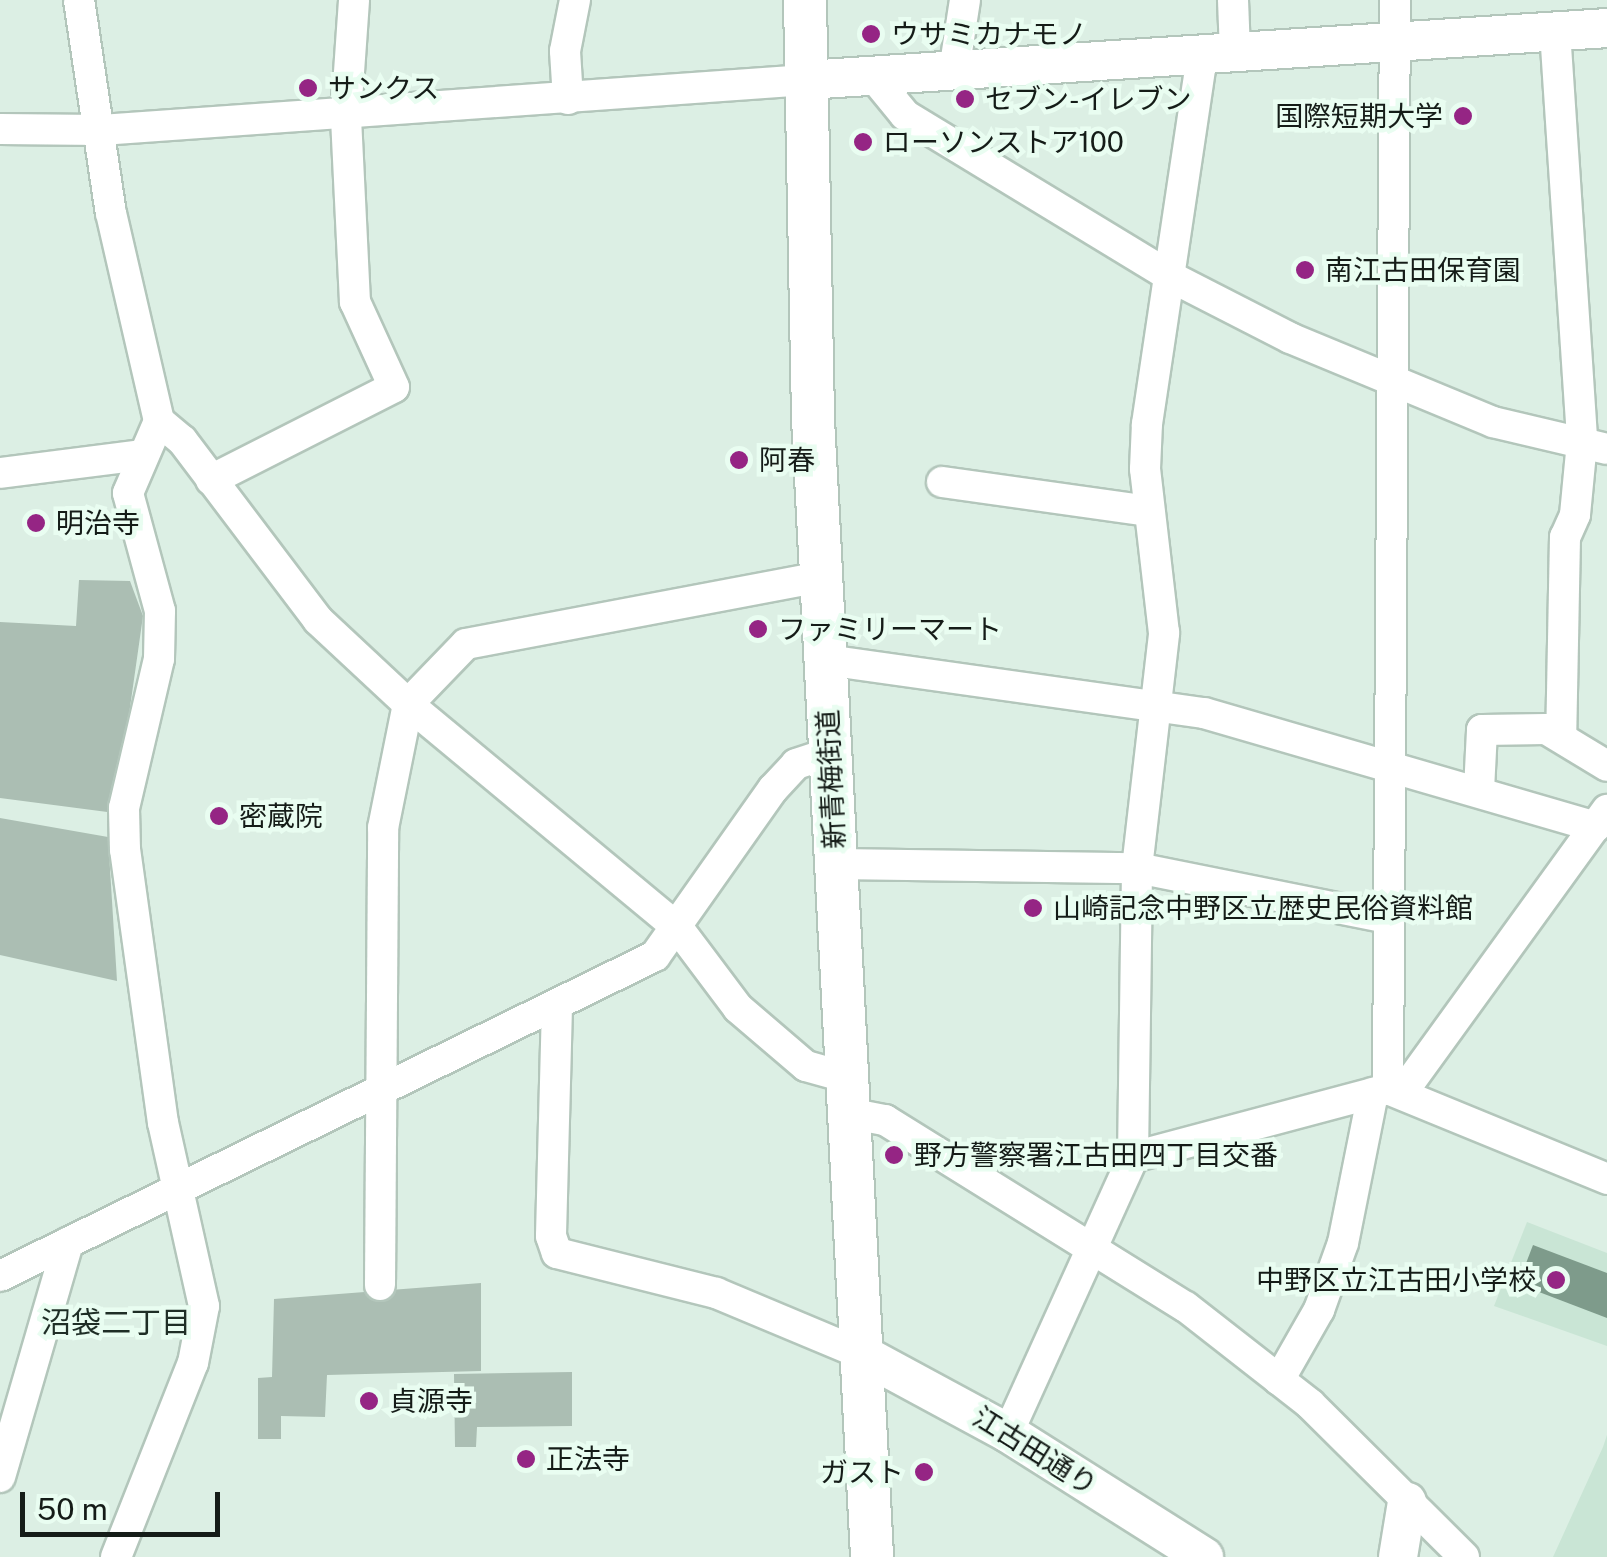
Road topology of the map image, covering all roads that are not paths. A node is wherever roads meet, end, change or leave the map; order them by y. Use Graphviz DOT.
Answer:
graph roads {
  1 [pos="79,0"];
  2 [pos="354,0"];
  3 [pos="575,0"];
  4 [pos="805,0"];
  5 [pos="964,0"];
  6 [pos="1233,0"];
  7 [pos="1395,0"];
  8 [pos="1607,28"];
  9 [pos="1555,32"];
  10 [pos="1396,42"];
  11 [pos="1218,54"];
  12 [pos="954,71"];
  13 [pos="873,76"];
  14 [pos="806,80"];
  15 [pos="568,99"];
  16 [pos="346,114"];
  17 [pos="0,129"];
  18 [pos="101,130"];
  19 [pos="1171,277"];
  20 [pos="1395,384"];
  21 [pos="159,420"];
  22 [pos="1594,446"];
  23 [pos="142,455"];
  24 [pos="0,474"];
  25 [pos="210,480"];
  26 [pos="942,482"];
  27 [pos="1149,511"];
  28 [pos="822,577"];
  29 [pos="826,660"];
  30 [pos="1154,702"];
  31 [pos="408,704"];
  32 [pos="1561,737"];
  33 [pos="830,752"];
  34 [pos="1388,764"];
  35 [pos="1607,766"];
  36 [pos="1479,790"];
  37 [pos="1602,819"];
  38 [pos="835,864"];
  39 [pos="1137,868"];
  40 [pos="1388,918"];
  41 [pos="678,928"];
  42 [pos="557,1006"];
  43 [pos="381,1091"];
  44 [pos="1381,1091"];
  45 [pos="846,1095"];
  46 [pos="1132,1157"];
  47 [pos="1607,1179"];
  48 [pos="181,1188"];
  49 [pos="68,1243"];
  50 [pos="1096,1246"];
  51 [pos="0,1276"];
  52 [pos="380,1285"];
  53 [pos="862,1354"];
  54 [pos="1279,1380"];
  55 [pos="1008,1432"];
  56 [pos="0,1477"];
  57 [pos="1407,1502"];
  58 [pos="116,1557"];
  59 [pos="872,1557"];
  60 [pos="1204,1557"];
  61 [pos="1398,1557"];
  62 [pos="1464,1557"];
  1 -- 18 [label="street"];
  2 -- 16 [label="street"];
  3 -- 15 [label="street"];
  4 -- 14 [label="main road, 新青梅街道"];
  5 -- 12 [label="street"];
  6 -- 11 [label="street"];
  7 -- 10 [label="street"];
  8 -- 9 [label="street"];
  9 -- 10 [label="street"];
  9 -- 22 [label="street"];
  10 -- 11 [label="street"];
  10 -- 20 [label="street"];
  11 -- 12 [label="street"];
  11 -- 19 [label="street"];
  12 -- 13 [label="street"];
  13 -- 14 [label="street"];
  13 -- 19 [label="street"];
  14 -- 15 [label="street"];
  14 -- 28 [label="main road, 新青梅街道"];
  15 -- 16 [label="street"];
  16 -- 18 [label="street"];
  16 -- 25 [label="street"];
  17 -- 18 [label="street"];
  18 -- 21 [label="street"];
  19 -- 20 [label="street"];
  19 -- 27 [label="street"];
  20 -- 22 [label="street"];
  20 -- 34 [label="street"];
  21 -- 23 [label="street"];
  21 -- 25 [label="street"];
  22 -- 32 [label="street"];
  23 -- 24 [label="street"];
  23 -- 48 [label="street"];
  25 -- 31 [label="street"];
  26 -- 27 [label="street"];
  27 -- 30 [label="street"];
  28 -- 29 [label="main road, 新青梅街道"];
  28 -- 31 [label="street"];
  29 -- 30 [label="street"];
  29 -- 33 [label="main road, 新青梅街道"];
  30 -- 34 [label="street"];
  30 -- 39 [label="street"];
  31 -- 41 [label="street"];
  31 -- 43 [label="street"];
  32 -- 35 [label="street"];
  32 -- 36 [label="street"];
  33 -- 38 [label="main road, 新青梅街道"];
  33 -- 41 [label="street"];
  34 -- 36 [label="street"];
  34 -- 40 [label="street"];
  36 -- 37 [label="street"];
  37 -- 44 [label="street"];
  38 -- 39 [label="street"];
  38 -- 45 [label="main road, 新青梅街道"];
  39 -- 40 [label="street"];
  39 -- 46 [label="street"];
  40 -- 44 [label="street"];
  41 -- 42 [label="street"];
  41 -- 45 [label="street"];
  42 -- 43 [label="street"];
  42 -- 53 [label="street"];
  43 -- 48 [label="street"];
  43 -- 52 [label="street"];
  44 -- 46 [label="street"];
  44 -- 47 [label="street"];
  44 -- 54 [label="street"];
  45 -- 50 [label="street"];
  45 -- 53 [label="main road, 新青梅街道"];
  46 -- 50 [label="street"];
  48 -- 49 [label="street"];
  48 -- 58 [label="street"];
  49 -- 51 [label="street"];
  49 -- 56 [label="street"];
  50 -- 54 [label="street"];
  50 -- 55 [label="street"];
  53 -- 55 [label="street, 江古田通り"];
  53 -- 59 [label="main road, 新青梅街道"];
  54 -- 57 [label="street"];
  55 -- 60 [label="street, 江古田通り"];
  57 -- 61 [label="street"];
  57 -- 62 [label="street"];
}
